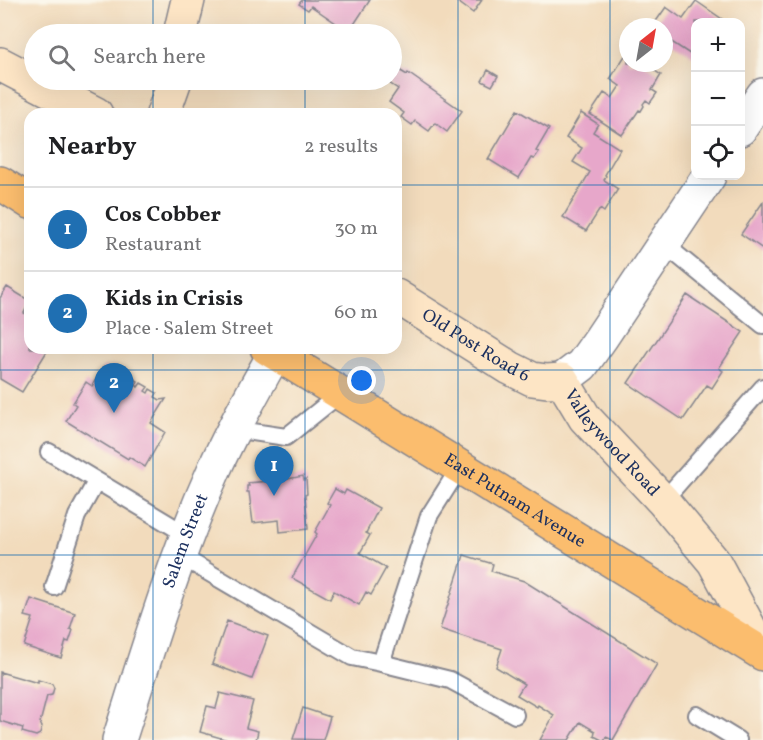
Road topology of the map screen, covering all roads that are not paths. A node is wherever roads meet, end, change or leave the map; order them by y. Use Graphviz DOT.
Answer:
graph roads {
  1 [pos="188,0"];
  2 [pos="182,24"];
  3 [pos="0,64"];
  4 [pos="24,76"];
  5 [pos="50,90"];
  6 [pos="171,90"];
  7 [pos="763,95"];
  8 [pos="84,108"];
  9 [pos="165,108"];
  10 [pos="743,126"];
  11 [pos="706,180"];
  12 [pos="0,183"];
  13 [pos="24,198"];
  14 [pos="664,244"];
  15 [pos="402,300"];
  16 [pos="763,325"];
  17 [pos="269,354"];
  18 [pos="278,354"];
  19 [pos="562,380"];
  20 [pos="763,387"];
  21 [pos="341,393"];
  22 [pos="233,429"];
  23 [pos="49,452"];
  24 [pos="460,467"];
  25 [pos="96,482"];
  26 [pos="663,501"];
  27 [pos="183,545"];
  28 [pos="54,586"];
  29 [pos="763,653"];
  30 [pos="381,663"];
  31 [pos="515,715"];
  32 [pos="697,715"];
  33 [pos="119,740"];
  34 [pos="738,740"];
  1 -- 2 [label="street"];
  3 -- 4 [label="street"];
  5 -- 8 [label="street"];
  6 -- 9 [label="street"];
  7 -- 10 [label="street"];
  11 -- 14 [label="street, Valleywood Road"];
  12 -- 13 [label="main road"];
  14 -- 16 [label="lane"];
  14 -- 19 [label="street, Valleywood Road"];
  15 -- 19 [label="street, Old Post Road 6"];
  17 -- 22 [label="street, Salem Street"];
  18 -- 21 [label="main road, East Putnam Avenue"];
  19 -- 26 [label="street, Valleywood Road"];
  20 -- 26 [label="lane"];
  21 -- 22 [label="lane"];
  21 -- 24 [label="main road, East Putnam Avenue"];
  22 -- 27 [label="street, Salem Street"];
  23 -- 25 [label="lane"];
  24 -- 29 [label="main road, East Putnam Avenue"];
  24 -- 30 [label="lane"];
  25 -- 27 [label="lane"];
  25 -- 28 [label="lane"];
  26 -- 29 [label="street, Valleywood Road"];
  27 -- 30 [label="lane"];
  27 -- 33 [label="street, Salem Street"];
  30 -- 31 [label="lane"];
  32 -- 34 [label="lane"];
}
